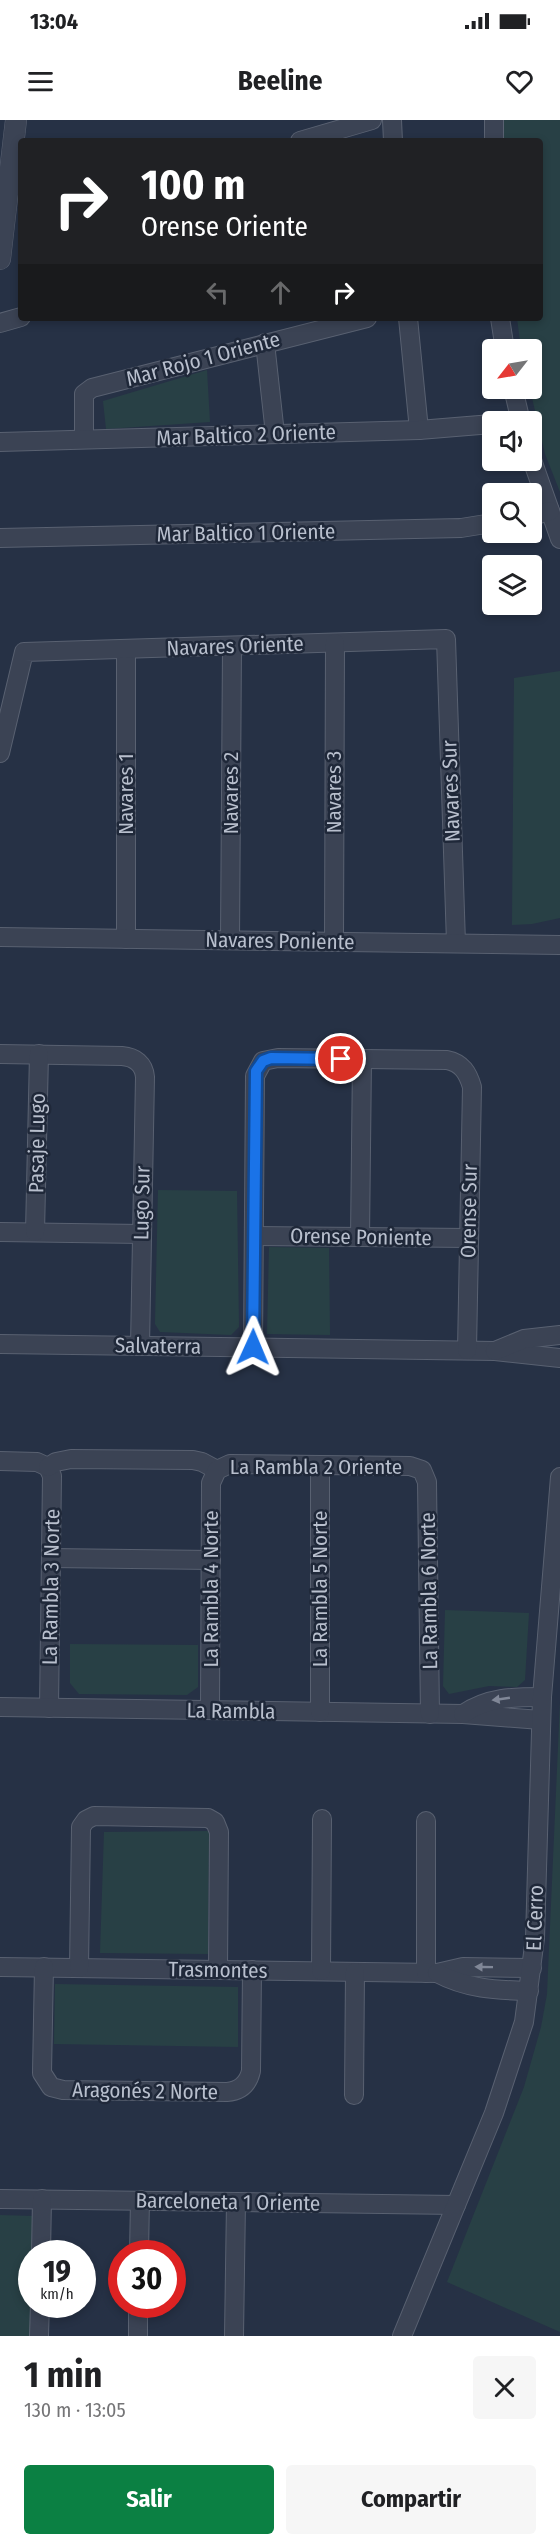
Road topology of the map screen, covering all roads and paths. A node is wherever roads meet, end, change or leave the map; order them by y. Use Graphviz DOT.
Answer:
graph roads {
  1 [pos="16,120"];
  2 [pos="372,120"];
  3 [pos="392,120"];
  4 [pos="494,120"];
  5 [pos="310,138"];
  6 [pos="393,138"];
  7 [pos="494,138"];
  8 [pos="0,259"];
  9 [pos="18,318"];
  10 [pos="355,321"];
  11 [pos="408,321"];
  12 [pos="500,321"];
  13 [pos="0,323"];
  14 [pos="503,339"];
  15 [pos="265,343"];
  16 [pos="482,425"];
  17 [pos="419,430"];
  18 [pos="274,434"];
  19 [pos="84,439"];
  20 [pos="0,442"];
  21 [pos="536,471"];
  22 [pos="550,511"];
  23 [pos="542,513"];
  24 [pos="482,525"];
  25 [pos="0,538"];
  26 [pos="560,539"];
  27 [pos="446,639"];
  28 [pos="335,643"];
  29 [pos="232,646"];
  30 [pos="126,649"];
  31 [pos="0,753"];
  32 [pos="0,937"];
  33 [pos="126,939"];
  34 [pos="230,940"];
  35 [pos="334,942"];
  36 [pos="456,943"];
  37 [pos="560,945"];
  38 [pos="0,1054"];
  39 [pos="39,1054"];
  40 [pos="362,1059"];
  41 [pos="0,1232"];
  42 [pos="35,1232"];
  43 [pos="142,1234"];
  44 [pos="254,1236"];
  45 [pos="360,1237"];
  46 [pos="469,1238"];
  47 [pos="560,1335"];
  48 [pos="0,1344"];
  49 [pos="140,1346"];
  50 [pos="253,1347"];
  51 [pos="467,1350"];
  52 [pos="495,1351"];
  53 [pos="560,1358"];
  54 [pos="0,1461"];
  55 [pos="320,1465"];
  56 [pos="48,1467"];
  57 [pos="217,1470"];
  58 [pos="422,1470"];
  59 [pos="560,1477"];
  60 [pos="51,1558"];
  61 [pos="211,1560"];
  62 [pos="542,1697"];
  63 [pos="0,1707"];
  64 [pos="49,1708"];
  65 [pos="210,1710"];
  66 [pos="320,1712"];
  67 [pos="430,1714"];
  68 [pos="463,1714"];
  69 [pos="542,1720"];
  70 [pos="322,1819"];
  71 [pos="426,1821"];
  72 [pos="0,1967"];
  73 [pos="44,1967"];
  74 [pos="79,1968"];
  75 [pos="532,1968"];
  76 [pos="218,1970"];
  77 [pos="252,1970"];
  78 [pos="321,1971"];
  79 [pos="355,1972"];
  80 [pos="431,1973"];
  81 [pos="529,1991"];
  82 [pos="354,2096"];
  83 [pos="0,2199"];
  84 [pos="42,2199"];
  85 [pos="140,2200"];
  86 [pos="237,2202"];
  87 [pos="456,2205"];
  88 [pos="41,2240"];
  89 [pos="139,2240"];
  90 [pos="40,2318"];
  91 [pos="138,2318"];
  92 [pos="39,2336"];
  93 [pos="138,2336"];
  94 [pos="234,2336"];
  95 [pos="402,2336"];
  1 -- 8 [label="street"];
  2 -- 5 [label="street"];
  3 -- 6 [label="street"];
  4 -- 7 [label="street"];
  9 -- 13 [label="street"];
  10 -- 15 [label="street, Mar Rojo 1 Oriente"];
  11 -- 17 [label="street"];
  12 -- 14 [label="street"];
  15 -- 18 [label="street"];
  15 -- 19 [label="street, Mar Rojo 1 Oriente"];
  16 -- 17 [label="street, Mar Baltico 2 Oriente"];
  17 -- 18 [label="street, Mar Baltico 2 Oriente"];
  18 -- 19 [label="street, Mar Baltico 2 Oriente"];
  19 -- 20 [label="street, Mar Baltico 2 Oriente"];
  21 -- 22 [label="street"];
  22 -- 23 [label="street"];
  22 -- 26 [label="street"];
  24 -- 25 [label="street, Mar Baltico 1 Oriente"];
  27 -- 28 [label="street, Navares Oriente"];
  27 -- 36 [label="street, Navares Sur"];
  28 -- 29 [label="street, Navares Oriente"];
  28 -- 35 [label="street, Navares 3"];
  29 -- 30 [label="street, Navares Oriente"];
  29 -- 34 [label="street, Navares 2"];
  30 -- 31 [label="street, Navares Oriente"];
  30 -- 33 [label="street, Navares 1"];
  32 -- 33 [label="street, Navares Poniente"];
  33 -- 34 [label="street, Navares Poniente"];
  34 -- 35 [label="street, Navares Poniente"];
  35 -- 36 [label="street, Navares Poniente"];
  36 -- 37 [label="street, Navares Poniente"];
  38 -- 39 [label="street"];
  39 -- 42 [label="street, Pasaje Lugo"];
  39 -- 43 [label="street, Lugo Sur"];
  40 -- 44 [label="street"];
  40 -- 45 [label="street"];
  40 -- 46 [label="street, Orense Sur"];
  41 -- 42 [label="street"];
  42 -- 43 [label="street"];
  43 -- 49 [label="street, Lugo Sur"];
  44 -- 45 [label="street, Orense Poniente"];
  44 -- 50 [label="street"];
  45 -- 46 [label="street, Orense Poniente"];
  46 -- 51 [label="street, Orense Sur"];
  47 -- 52 [label="street, Salvaterra"];
  48 -- 49 [label="street, Salvaterra"];
  49 -- 50 [label="street, Salvaterra"];
  50 -- 51 [label="street, Salvaterra"];
  51 -- 52 [label="street, Salvaterra"];
  52 -- 53 [label="street, Salvaterra"];
  54 -- 56 [label="street, La Rambla 2 Oriente"];
  55 -- 57 [label="street, La Rambla 2 Oriente"];
  55 -- 58 [label="street, La Rambla 2 Oriente"];
  55 -- 66 [label="street, La Rambla 5 Norte"];
  56 -- 57 [label="street, La Rambla 2 Oriente"];
  56 -- 60 [label="street, La Rambla 3 Norte"];
  57 -- 61 [label="street, La Rambla 4 Norte"];
  58 -- 67 [label="street, La Rambla 6 Norte"];
  59 -- 62 [label="street, El Cerro"];
  60 -- 61 [label="street"];
  60 -- 64 [label="street, La Rambla 3 Norte"];
  61 -- 65 [label="street, La Rambla 4 Norte"];
  62 -- 68 [label="street, La Rambla, one-way"];
  62 -- 69 [label="street, El Cerro"];
  63 -- 64 [label="street, La Rambla"];
  64 -- 65 [label="street, La Rambla"];
  65 -- 66 [label="street, La Rambla"];
  66 -- 67 [label="street, La Rambla"];
  67 -- 68 [label="street, La Rambla"];
  68 -- 69 [label="street, La Rambla"];
  69 -- 75 [label="street, El Cerro"];
  70 -- 78 [label="street"];
  71 -- 80 [label="street"];
  72 -- 73 [label="street, Trasmontes"];
  73 -- 74 [label="street, Trasmontes"];
  73 -- 77 [label="street, Aragonés 2 Norte"];
  74 -- 76 [label="street, Trasmontes"];
  74 -- 76 [label="street"];
  75 -- 80 [label="street, Trasmontes, one-way"];
  75 -- 81 [label="street, El Cerro"];
  76 -- 77 [label="street, Trasmontes"];
  77 -- 78 [label="street, Trasmontes"];
  78 -- 79 [label="street, Trasmontes"];
  79 -- 80 [label="street, Trasmontes"];
  79 -- 82 [label="street"];
  80 -- 81 [label="street, Trasmontes"];
  81 -- 87 [label="street, El Cerro"];
  83 -- 84 [label="street, Barceloneta 1 Oriente"];
  84 -- 85 [label="street, Barceloneta 1 Oriente"];
  84 -- 88 [label="street"];
  85 -- 86 [label="street, Barceloneta 1 Oriente"];
  85 -- 89 [label="street"];
  86 -- 87 [label="street, Barceloneta 1 Oriente"];
  86 -- 94 [label="street"];
  87 -- 95 [label="street, El Cerro"];
  90 -- 92 [label="street"];
  91 -- 93 [label="street"];
}
